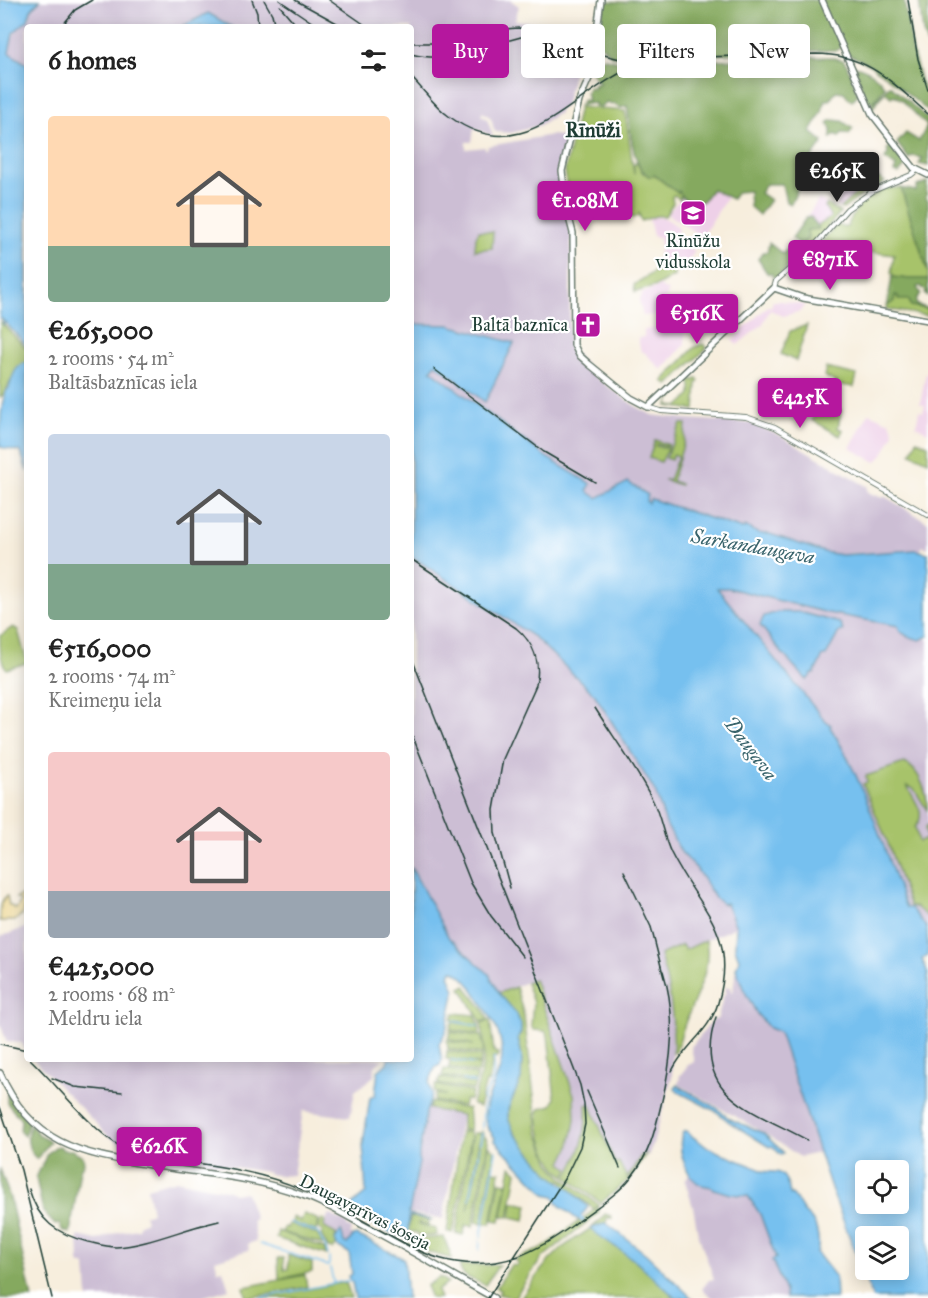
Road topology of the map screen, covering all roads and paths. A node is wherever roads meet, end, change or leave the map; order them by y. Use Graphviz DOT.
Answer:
graph roads {
  1 [pos="601,0"];
  2 [pos="822,0"];
  3 [pos="917,170"];
  4 [pos="928,176"];
  5 [pos="774,288"];
  6 [pos="928,320"];
  7 [pos="655,400"];
  8 [pos="648,407"];
  9 [pos="659,411"];
  10 [pos="928,515"];
  11 [pos="0,1073"];
  12 [pos="494,1298"];
  1 -- 8 [label="main road"];
  2 -- 3 [label="main road"];
  3 -- 4 [label="main road"];
  3 -- 5 [label="street"];
  5 -- 6 [label="main road"];
  5 -- 7 [label="main road"];
  7 -- 8 [label="main road"];
  7 -- 9 [label="street"];
  8 -- 9 [label="street"];
  9 -- 10 [label="street"];
  11 -- 12 [label="main road, Daugavgrīvas šoseja"];
}
